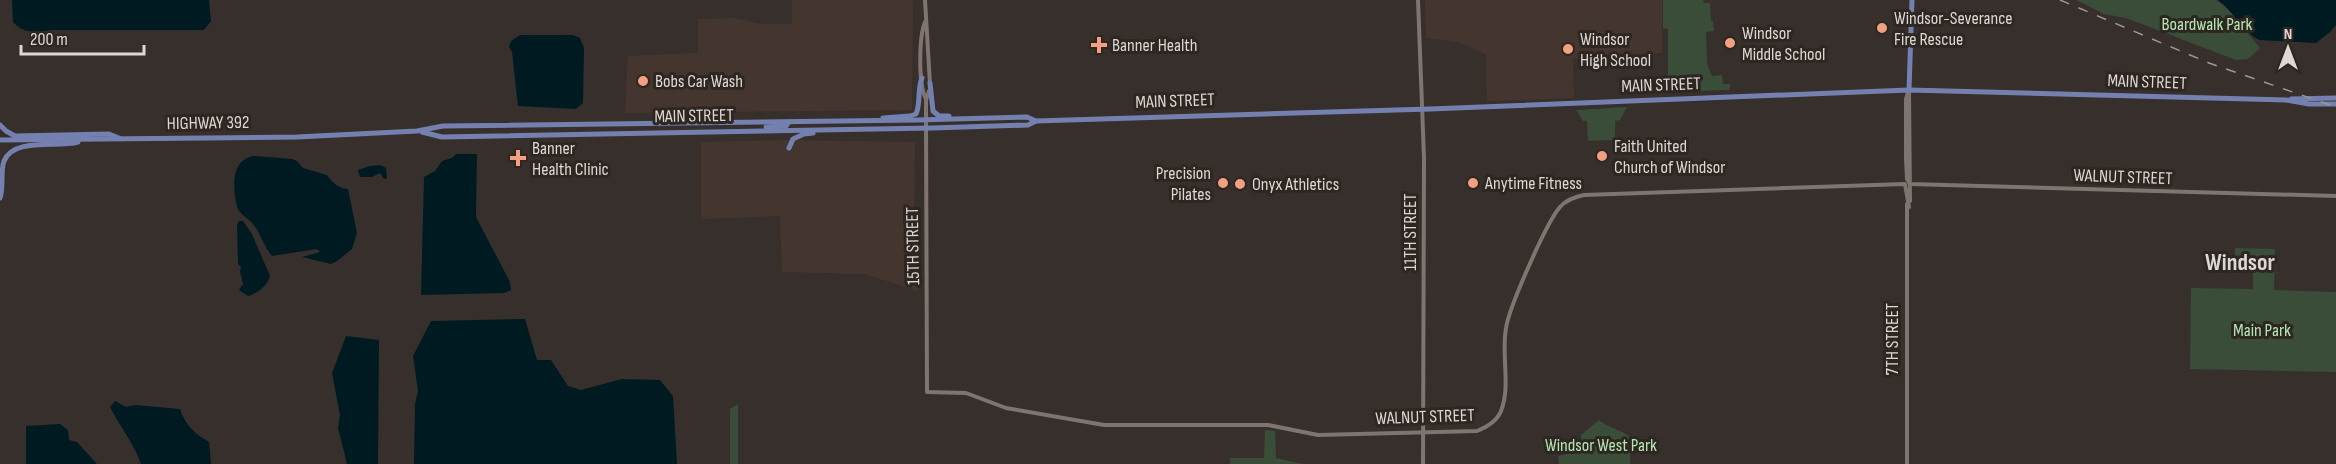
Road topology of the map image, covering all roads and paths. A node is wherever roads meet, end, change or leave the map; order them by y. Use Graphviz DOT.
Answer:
graph roads {
  1 [pos="925,0"];
  2 [pos="1418,0"];
  3 [pos="1912,0"];
  4 [pos="925,22"];
  5 [pos="922,78"];
  6 [pos="930,83"];
  7 [pos="1909,90"];
  8 [pos="2336,98"];
  9 [pos="926,100"];
  10 [pos="2286,100"];
  11 [pos="2336,105"];
  12 [pos="1423,109"];
  13 [pos="980,118"];
  14 [pos="926,120"];
  15 [pos="873,121"];
  16 [pos="1036,121"];
  17 [pos="789,122"];
  18 [pos="839,122"];
  19 [pos="694,123"];
  20 [pos="735,123"];
  21 [pos="0,125"];
  22 [pos="494,126"];
  23 [pos="926,128"];
  24 [pos="750,130"];
  25 [pos="788,130"];
  26 [pos="840,130"];
  27 [pos="417,131"];
  28 [pos="634,132"];
  29 [pos="694,132"];
  30 [pos="494,136"];
  31 [pos="123,139"];
  32 [pos="0,140"];
  33 [pos="86,140"];
  34 [pos="789,148"];
  35 [pos="1907,184"];
  36 [pos="2336,196"];
  37 [pos="0,198"];
  38 [pos="1907,214"];
  39 [pos="927,392"];
  40 [pos="1423,432"];
  41 [pos="1423,464"];
  42 [pos="1907,464"];
  1 -- 4 [label="street"];
  2 -- 12 [label="street, 11TH STREET"];
  3 -- 7 [label="main road, 7TH STREET"];
  4 -- 5 [label="street, 15TH STREET"];
  4 -- 6 [label="street, 15TH STREET"];
  5 -- 9 [label="street, 15TH STREET"];
  5 -- 15 [label="main road"];
  6 -- 9 [label="street, 15TH STREET"];
  6 -- 13 [label="main road"];
  7 -- 10 [label="main road, MAIN STREET"];
  7 -- 12 [label="main road, MAIN STREET"];
  7 -- 35 [label="street, 7TH STREET"];
  7 -- 35 [label="street, 7TH STREET"];
  8 -- 10 [label="main road, MAIN STREET"];
  9 -- 14 [label="street, 15TH STREET"];
  10 -- 11 [label="main road, MAIN STREET"];
  12 -- 16 [label="main road, MAIN STREET"];
  12 -- 40 [label="street, 11TH STREET"];
  13 -- 14 [label="main road, MAIN STREET"];
  13 -- 16 [label="main road, MAIN STREET"];
  14 -- 15 [label="main road, MAIN STREET"];
  14 -- 23 [label="street, 15TH STREET"];
  15 -- 18 [label="main road, MAIN STREET"];
  16 -- 23 [label="main road, MAIN STREET"];
  17 -- 18 [label="main road, MAIN STREET"];
  17 -- 20 [label="main road, MAIN STREET"];
  17 -- 24 [label="main road"];
  18 -- 25 [label="main road"];
  19 -- 20 [label="main road, MAIN STREET"];
  19 -- 22 [label="main road, MAIN STREET"];
  19 -- 28 [label="main road"];
  20 -- 29 [label="main road"];
  21 -- 31 [label="main road"];
  22 -- 27 [label="main road, HIGHWAY 392"];
  23 -- 26 [label="main road, MAIN STREET"];
  23 -- 39 [label="street, 15TH STREET"];
  24 -- 25 [label="main road, MAIN STREET"];
  24 -- 29 [label="main road, MAIN STREET"];
  25 -- 26 [label="main road, MAIN STREET"];
  26 -- 34 [label="main road"];
  27 -- 30 [label="main road, HIGHWAY 392"];
  27 -- 31 [label="main road, HIGHWAY 392"];
  28 -- 29 [label="main road, MAIN STREET"];
  28 -- 30 [label="main road, MAIN STREET"];
  31 -- 33 [label="main road, HIGHWAY 392"];
  32 -- 33 [label="main road, HIGHWAY 392"];
  33 -- 37 [label="main road"];
  35 -- 36 [label="street, WALNUT STREET"];
  35 -- 38 [label="street, 7TH STREET"];
  35 -- 38 [label="street, 7TH STREET"];
  35 -- 40 [label="street, WALNUT STREET"];
  38 -- 42 [label="street, 7TH STREET"];
  39 -- 40 [label="street, WALNUT STREET"];
  40 -- 41 [label="street, 11TH STREET"];
}
